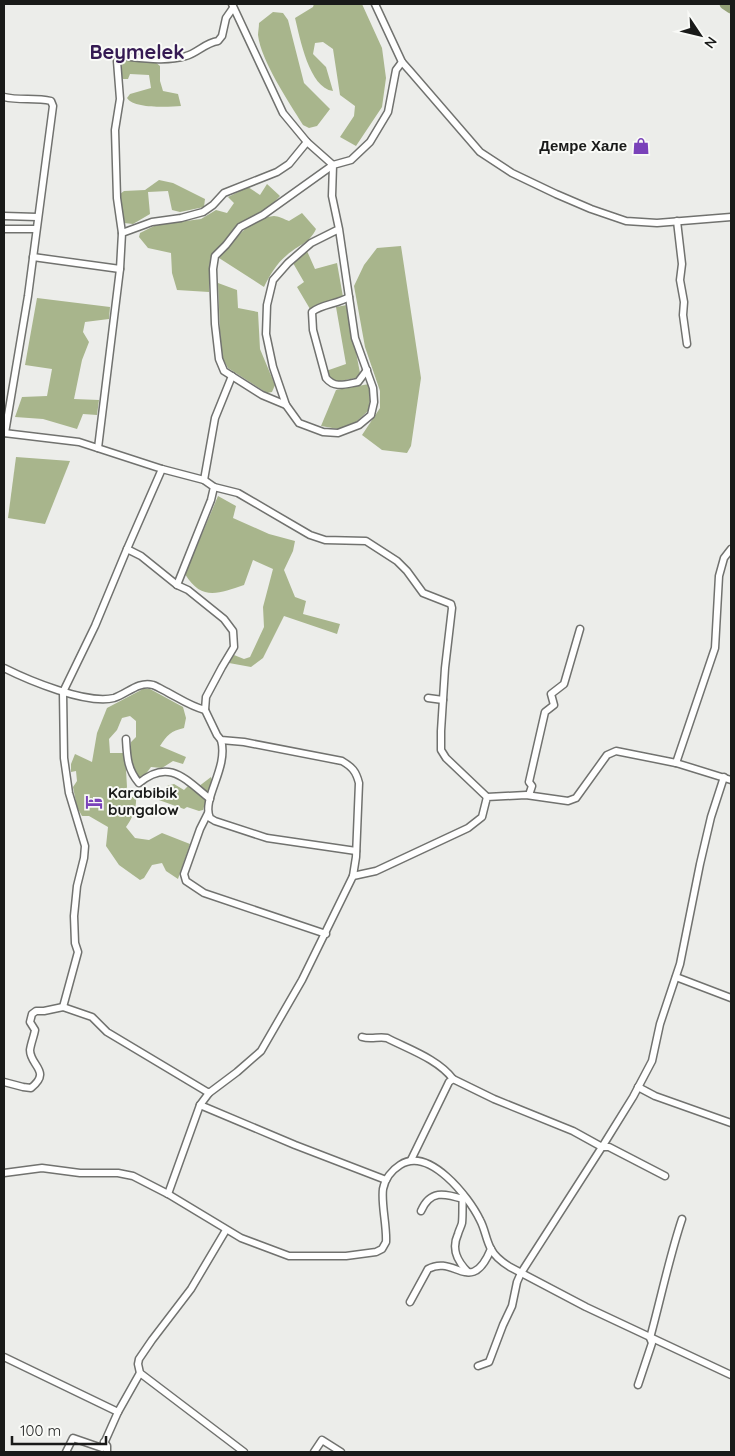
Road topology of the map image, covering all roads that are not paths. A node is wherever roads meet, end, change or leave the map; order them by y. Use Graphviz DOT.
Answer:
graph roads {
  1 [pos="375,4"];
  2 [pos="233,6"];
  3 [pos="402,62"];
  4 [pos="4,97"];
  5 [pos="307,142"];
  6 [pos="333,165"];
  7 [pos="4,216"];
  8 [pos="731,217"];
  9 [pos="37,218"];
  10 [pos="677,221"];
  11 [pos="4,228"];
  12 [pos="36,229"];
  13 [pos="339,229"];
  14 [pos="122,233"];
  15 [pos="33,257"];
  16 [pos="120,269"];
  17 [pos="349,297"];
  18 [pos="687,344"];
  19 [pos="367,370"];
  20 [pos="232,376"];
  21 [pos="286,405"];
  22 [pos="4,433"];
  23 [pos="98,448"];
  24 [pos="162,469"];
  25 [pos="204,480"];
  26 [pos="214,487"];
  27 [pos="127,549"];
  28 [pos="731,549"];
  29 [pos="177,585"];
  30 [pos="580,629"];
  31 [pos="4,668"];
  32 [pos="63,692"];
  33 [pos="428,698"];
  34 [pos="443,700"];
  35 [pos="205,710"];
  36 [pos="126,739"];
  37 [pos="221,740"];
  38 [pos="676,763"];
  39 [pos="728,778"];
  40 [pos="529,795"];
  41 [pos="487,797"];
  42 [pos="210,799"];
  43 [pos="208,813"];
  44 [pos="356,851"];
  45 [pos="353,876"];
  46 [pos="326,934"];
  47 [pos="676,977"];
  48 [pos="731,998"];
  49 [pos="63,1007"];
  50 [pos="362,1037"];
  51 [pos="452,1079"];
  52 [pos="4,1082"];
  53 [pos="638,1087"];
  54 [pos="209,1093"];
  55 [pos="200,1105"];
  56 [pos="731,1123"];
  57 [pos="602,1147"];
  58 [pos="411,1160"];
  59 [pos="4,1173"];
  60 [pos="665,1176"];
  61 [pos="386,1180"];
  62 [pos="168,1194"];
  63 [pos="463,1197"];
  64 [pos="421,1210"];
  65 [pos="682,1219"];
  66 [pos="226,1230"];
  67 [pos="491,1249"];
  68 [pos="468,1272"];
  69 [pos="521,1273"];
  70 [pos="410,1302"];
  71 [pos="650,1338"];
  72 [pos="4,1356"];
  73 [pos="478,1366"];
  74 [pos="140,1373"];
  75 [pos="731,1375"];
  76 [pos="638,1385"];
  77 [pos="118,1412"];
  78 [pos="104,1442"];
  79 [pos="66,1452"];
  80 [pos="108,1452"];
  81 [pos="244,1452"];
  82 [pos="314,1452"];
  83 [pos="341,1452"];
  1 -- 3 [label="street"];
  2 -- 5 [label="street"];
  2 -- 14 [label="street"];
  3 -- 6 [label="street"];
  3 -- 10 [label="street"];
  4 -- 9 [label="street"];
  5 -- 6 [label="street"];
  5 -- 14 [label="street"];
  6 -- 13 [label="street"];
  6 -- 20 [label="street"];
  7 -- 9 [label="street"];
  8 -- 10 [label="street"];
  9 -- 12 [label="street"];
  10 -- 18 [label="street"];
  11 -- 12 [label="street"];
  12 -- 15 [label="street"];
  13 -- 17 [label="street"];
  13 -- 21 [label="street"];
  14 -- 16 [label="street"];
  15 -- 16 [label="street"];
  15 -- 22 [label="street"];
  16 -- 23 [label="street"];
  17 -- 19 [label="street"];
  17 -- 19 [label="street"];
  19 -- 21 [label="street"];
  20 -- 21 [label="street"];
  20 -- 25 [label="street"];
  22 -- 23 [label="street"];
  23 -- 24 [label="street"];
  24 -- 25 [label="street"];
  24 -- 27 [label="street"];
  25 -- 26 [label="street"];
  26 -- 29 [label="street"];
  26 -- 34 [label="street"];
  27 -- 29 [label="street"];
  27 -- 32 [label="street"];
  28 -- 38 [label="street"];
  29 -- 35 [label="street"];
  30 -- 40 [label="street"];
  31 -- 32 [label="street"];
  32 -- 35 [label="street"];
  32 -- 49 [label="street"];
  33 -- 34 [label="street"];
  34 -- 41 [label="street"];
  35 -- 37 [label="street"];
  36 -- 42 [label="street"];
  37 -- 42 [label="street"];
  37 -- 44 [label="street"];
  38 -- 39 [label="street"];
  38 -- 40 [label="street"];
  39 -- 47 [label="street"];
  40 -- 41 [label="street"];
  41 -- 45 [label="street"];
  42 -- 43 [label="street"];
  43 -- 44 [label="street"];
  43 -- 46 [label="street"];
  44 -- 45 [label="street"];
  45 -- 46 [label="street"];
  46 -- 54 [label="street"];
  47 -- 48 [label="street"];
  47 -- 53 [label="street"];
  49 -- 52 [label="street"];
  49 -- 54 [label="street"];
  50 -- 51 [label="street"];
  51 -- 57 [label="street"];
  51 -- 58 [label="street"];
  53 -- 56 [label="street"];
  53 -- 57 [label="street"];
  54 -- 55 [label="street"];
  55 -- 61 [label="street"];
  55 -- 62 [label="street"];
  57 -- 60 [label="street"];
  57 -- 69 [label="street"];
  58 -- 61 [label="street"];
  58 -- 63 [label="street"];
  59 -- 62 [label="street"];
  61 -- 66 [label="street"];
  62 -- 66 [label="street"];
  63 -- 64 [label="street"];
  63 -- 67 [label="street"];
  63 -- 68 [label="street"];
  65 -- 71 [label="street"];
  66 -- 74 [label="street"];
  67 -- 68 [label="street"];
  67 -- 69 [label="street"];
  68 -- 70 [label="street"];
  69 -- 71 [label="street"];
  69 -- 73 [label="street"];
  71 -- 75 [label="street"];
  71 -- 76 [label="street"];
  72 -- 77 [label="street"];
  74 -- 77 [label="street"];
  74 -- 81 [label="street"];
  77 -- 78 [label="street"];
  78 -- 79 [label="street"];
  78 -- 80 [label="street"];
  82 -- 83 [label="street"];
}
